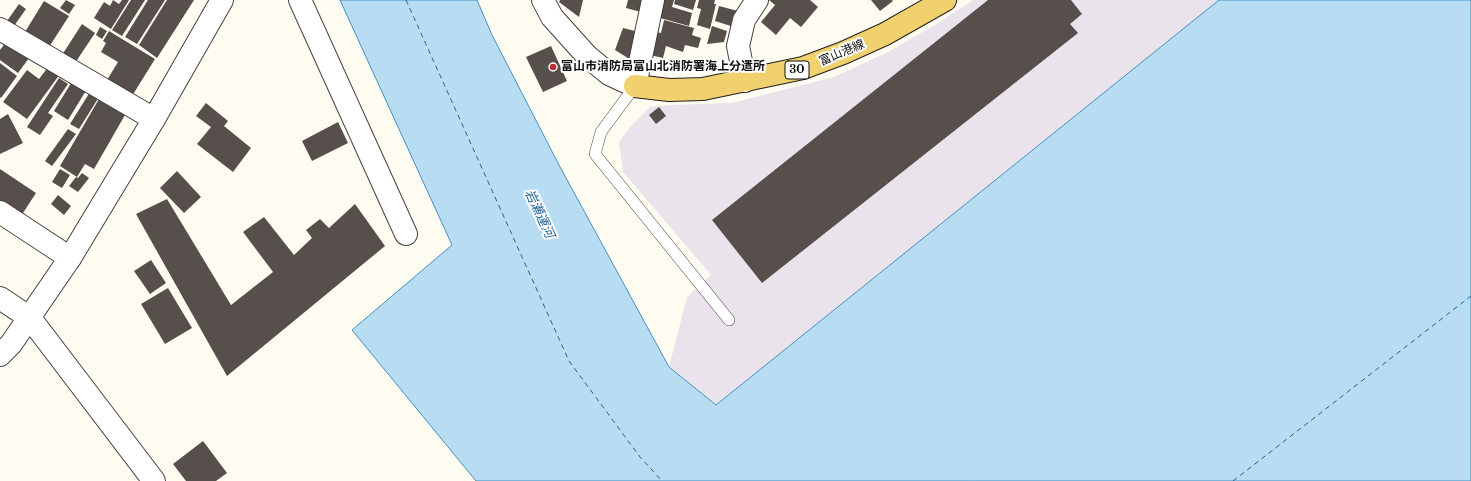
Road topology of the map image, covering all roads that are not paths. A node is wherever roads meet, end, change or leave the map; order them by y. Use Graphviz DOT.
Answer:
graph roads {
  1 [pos="222,0"];
  2 [pos="300,0"];
  3 [pos="543,0"];
  4 [pos="653,0"];
  5 [pos="758,0"];
  6 [pos="945,0"];
  7 [pos="0,29"];
  8 [pos="745,81"];
  9 [pos="635,86"];
  10 [pos="154,119"];
  11 [pos="0,212"];
  12 [pos="406,234"];
  13 [pos="70,258"];
  14 [pos="0,298"];
  15 [pos="30,318"];
  16 [pos="729,320"];
  17 [pos="0,355"];
  18 [pos="154,481"];
  1 -- 10 [label="street"];
  2 -- 12 [label="street"];
  3 -- 9 [label="street"];
  4 -- 9 [label="street"];
  5 -- 8 [label="street"];
  6 -- 8 [label="main road, 富山港線 / 30"];
  7 -- 10 [label="street"];
  8 -- 9 [label="main road, 富山港線 / 30"];
  9 -- 16 [label="lane"];
  10 -- 13 [label="street"];
  11 -- 13 [label="street"];
  13 -- 15 [label="street"];
  14 -- 15 [label="street"];
  15 -- 17 [label="street"];
  15 -- 18 [label="street"];
}
